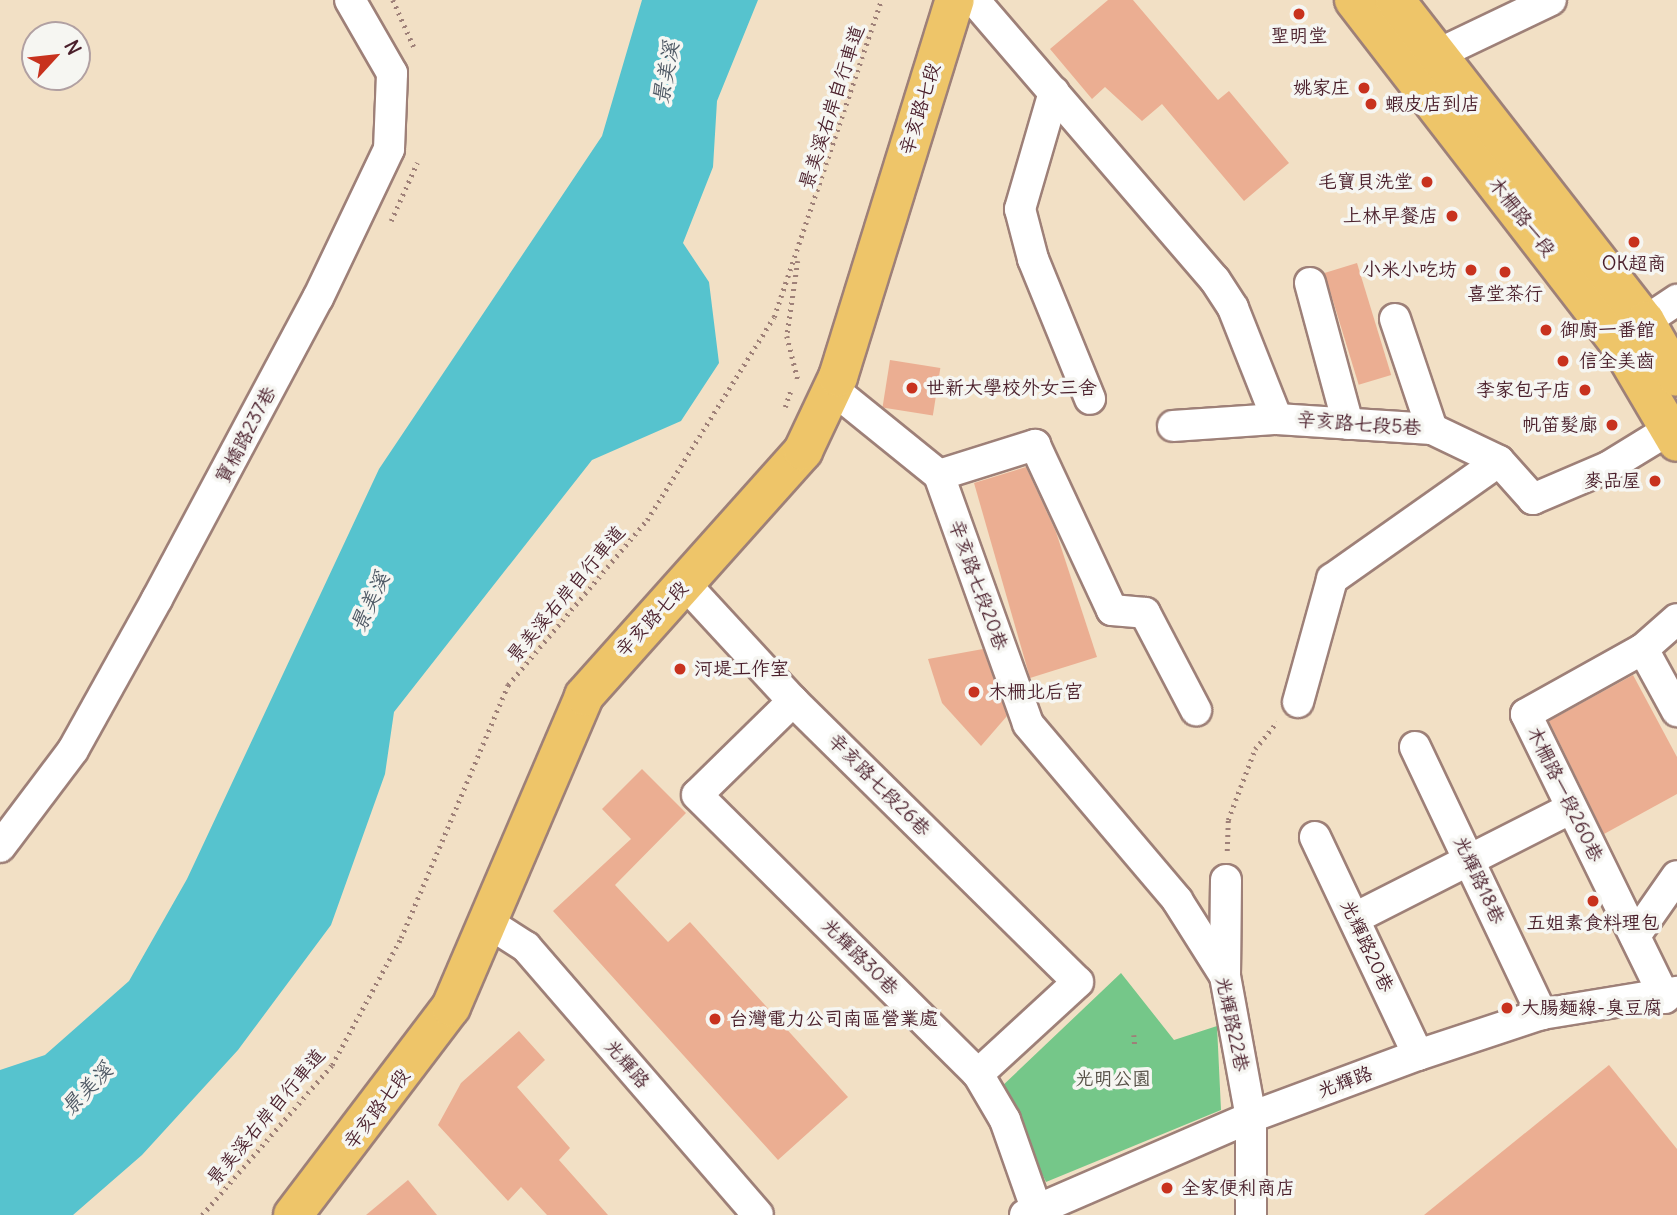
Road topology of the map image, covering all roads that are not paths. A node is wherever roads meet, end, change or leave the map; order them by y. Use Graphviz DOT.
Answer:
graph roads {
  1 [pos="350,0"];
  2 [pos="955,0"];
  3 [pos="974,0"];
  4 [pos="1354,0"];
  5 [pos="1395,0"];
  6 [pos="1551,0"];
  7 [pos="1438,54"];
  8 [pos="1054,92"];
  9 [pos="1310,284"];
  10 [pos="1677,300"];
  11 [pos="1395,319"];
  12 [pos="1631,331"];
  13 [pos="1677,377"];
  14 [pos="816,385"];
  15 [pos="1090,400"];
  16 [pos="1277,419"];
  17 [pos="1348,424"];
  18 [pos="1173,426"];
  19 [pos="1432,429"];
  20 [pos="1674,436"];
  21 [pos="1499,461"];
  22 [pos="939,475"];
  23 [pos="685,583"];
  24 [pos="1677,619"];
  25 [pos="1643,649"];
  26 [pos="793,701"];
  27 [pos="1298,702"];
  28 [pos="1196,710"];
  29 [pos="1677,711"];
  30 [pos="1415,747"];
  31 [pos="1570,809"];
  32 [pos="1315,837"];
  33 [pos="0,847"];
  34 [pos="1471,861"];
  35 [pos="1677,876"];
  36 [pos="1226,880"];
  37 [pos="1177,901"];
  38 [pos="1355,918"];
  39 [pos="487,922"];
  40 [pos="1635,936"];
  41 [pos="1225,976"];
  42 [pos="1671,995"];
  43 [pos="1542,1014"];
  44 [pos="1418,1055"];
  45 [pos="978,1074"];
  46 [pos="1251,1117"];
  47 [pos="1030,1211"];
  48 [pos="293,1215"];
  49 [pos="758,1215"];
  50 [pos="1251,1215"];
  1 -- 33 [label="street, 寶橋路237巷"];
  2 -- 14 [label="main road, 辛亥路七段"];
  3 -- 8 [label="street, 辛亥路七段5巷"];
  4 -- 12 [label="main road, 木柵路一段"];
  5 -- 7 [label="main road, 木柵路一段"];
  6 -- 7 [label="street"];
  7 -- 12 [label="main road, 木柵路一段"];
  8 -- 15 [label="street"];
  8 -- 16 [label="street, 辛亥路七段5巷"];
  9 -- 17 [label="street"];
  10 -- 12 [label="street"];
  11 -- 19 [label="street"];
  12 -- 13 [label="main road, 木柵路一段"];
  12 -- 20 [label="main road, 木柵路一段"];
  14 -- 22 [label="street"];
  14 -- 23 [label="main road, 辛亥路七段"];
  16 -- 17 [label="street, 辛亥路七段5巷"];
  16 -- 18 [label="street"];
  17 -- 19 [label="street, 辛亥路七段5巷"];
  19 -- 21 [label="street, 辛亥路七段5巷"];
  20 -- 21 [label="street, 辛亥路七段5巷"];
  21 -- 27 [label="street"];
  22 -- 28 [label="street"];
  22 -- 37 [label="street, 辛亥路七段20巷"];
  23 -- 26 [label="street, 辛亥路七段26巷"];
  23 -- 39 [label="main road, 辛亥路七段"];
  24 -- 25 [label="street, 木柵路一段260巷"];
  25 -- 29 [label="street"];
  25 -- 31 [label="street, 木柵路一段260巷"];
  26 -- 45 [label="street, 光輝路30巷"];
  26 -- 45 [label="street, 辛亥路七段26巷"];
  30 -- 34 [label="street, 光輝路18巷"];
  31 -- 34 [label="street"];
  31 -- 40 [label="street, 木柵路一段260巷"];
  32 -- 38 [label="street, 光輝路20巷"];
  34 -- 38 [label="street"];
  34 -- 43 [label="street, 光輝路18巷"];
  35 -- 40 [label="street"];
  36 -- 41 [label="street"];
  37 -- 41 [label="street, 光輝路22巷"];
  38 -- 44 [label="street, 光輝路20巷"];
  39 -- 48 [label="main road, 辛亥路七段"];
  39 -- 49 [label="street, 光輝路"];
  40 -- 42 [label="street, 木柵路一段260巷"];
  41 -- 46 [label="street, 光輝路22巷"];
  42 -- 43 [label="street, 光輝路"];
  43 -- 44 [label="street, 光輝路"];
  44 -- 46 [label="street, 光輝路"];
  45 -- 47 [label="street, 光輝路30巷"];
  46 -- 47 [label="street, 光輝路"];
  46 -- 50 [label="street, 光輝路22巷"];
}
